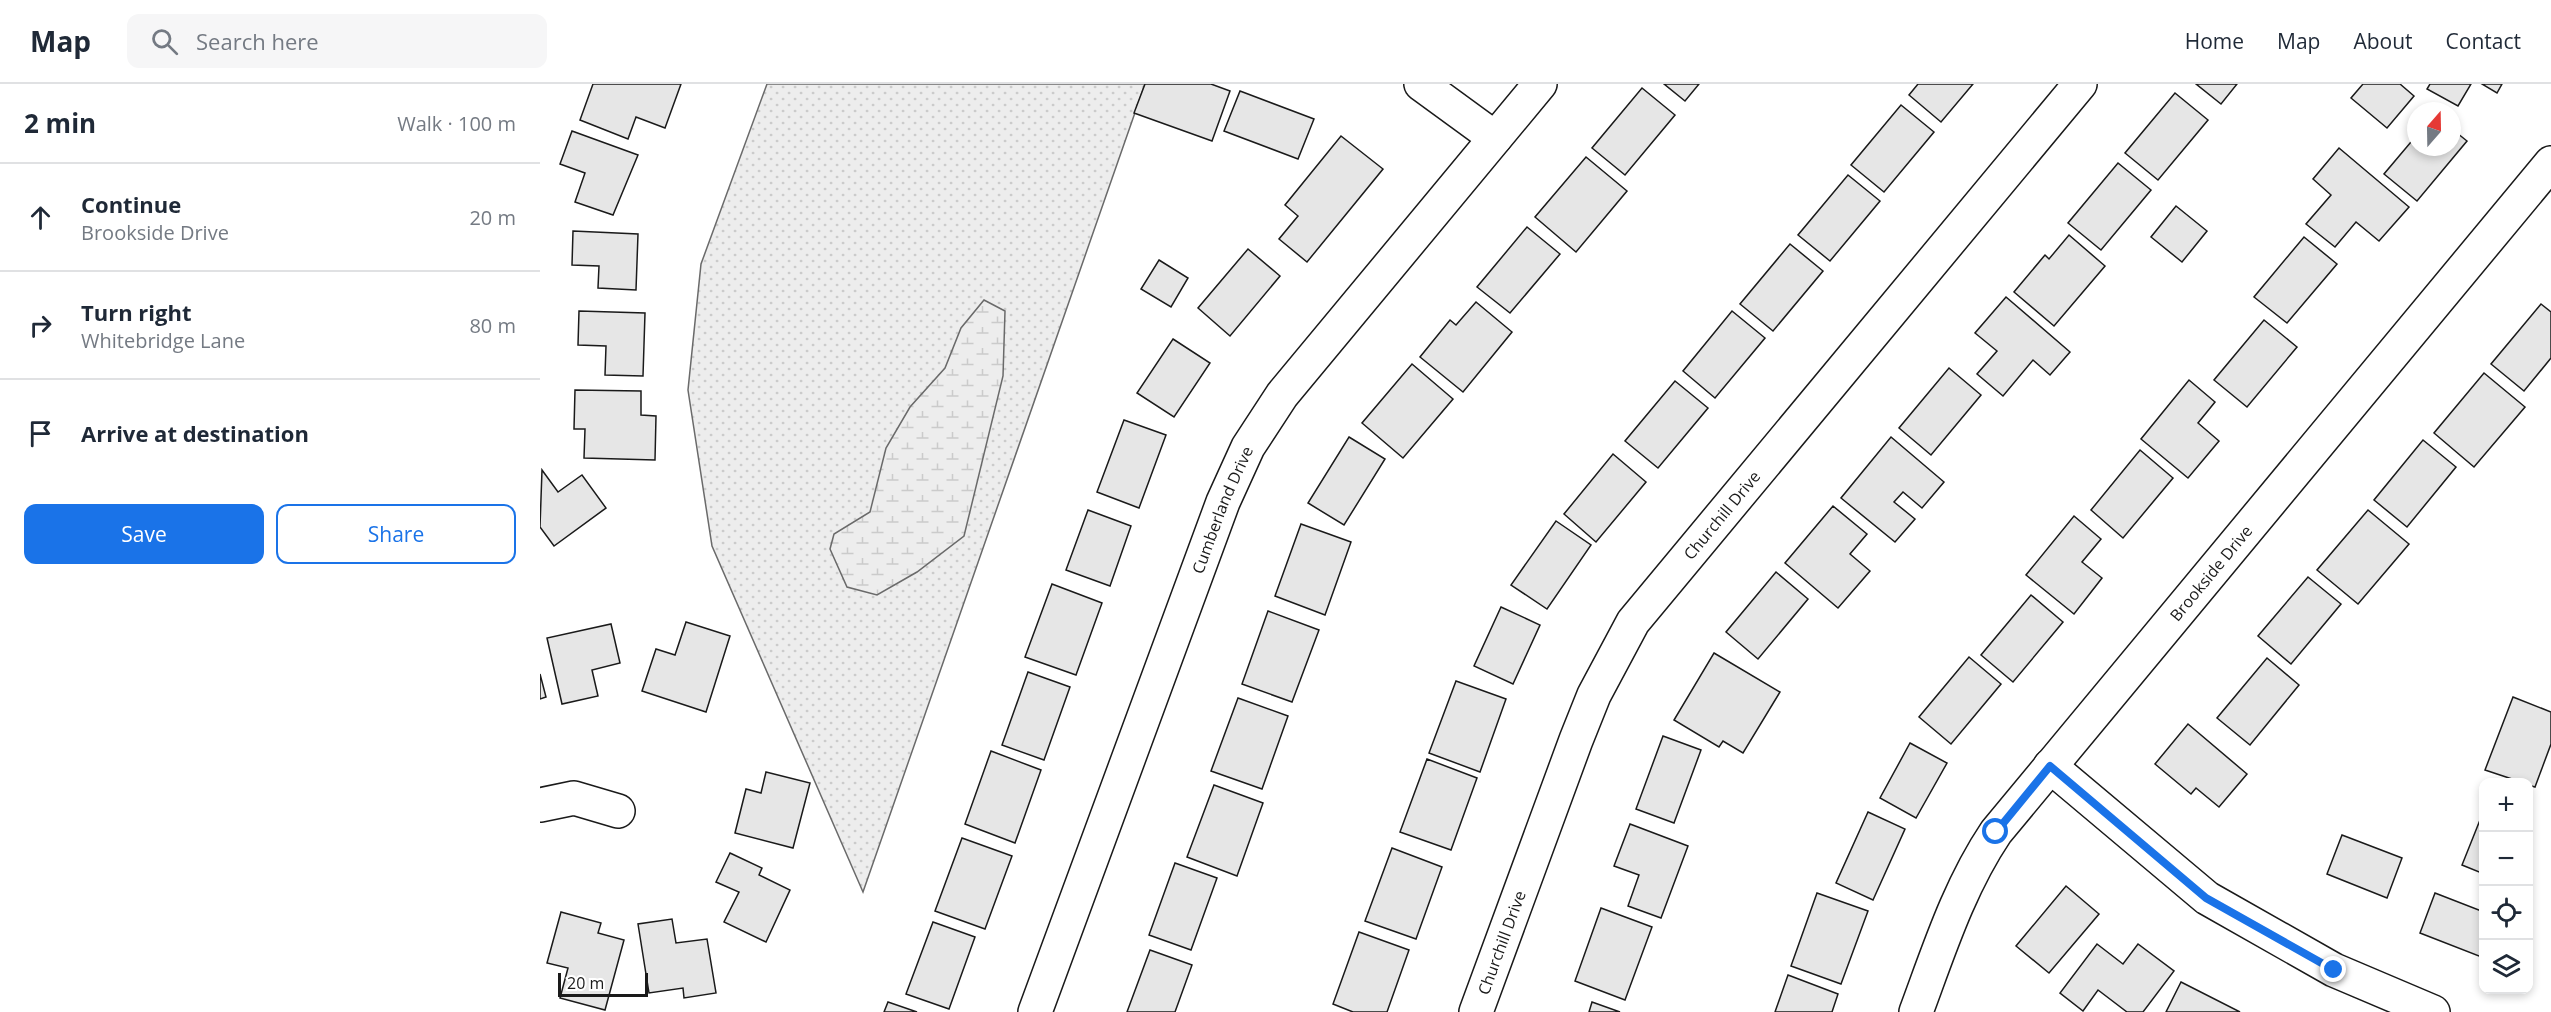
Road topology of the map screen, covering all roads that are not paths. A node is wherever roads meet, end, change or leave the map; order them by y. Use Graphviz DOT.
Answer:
graph roads {
  1 [pos="1421,84"];
  2 [pos="1540,84"];
  3 [pos="2080,84"];
  4 [pos="1495,138"];
  5 [pos="2551,163"];
  6 [pos="2050,766"];
  7 [pos="540,805"];
  8 [pos="618,811"];
  9 [pos="1035,1012"];
  10 [pos="1476,1012"];
  11 [pos="1916,1012"];
  12 [pos="2433,1012"];
  1 -- 4 [label="street"];
  2 -- 4 [label="street, Cumberland Drive"];
  3 -- 10 [label="street, Churchill Drive"];
  4 -- 9 [label="street, Cumberland Drive"];
  5 -- 6 [label="street, Brookside Drive"];
  6 -- 11 [label="street, Brookside Drive"];
  6 -- 12 [label="street"];
  7 -- 8 [label="street"];
}
